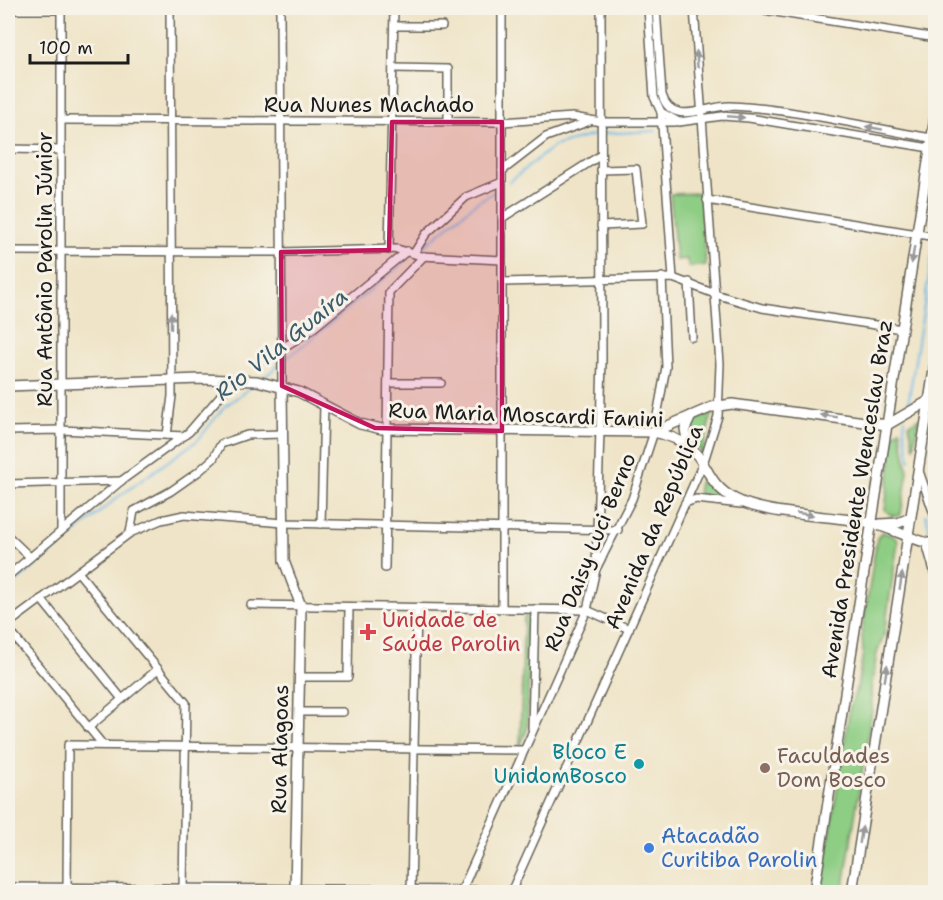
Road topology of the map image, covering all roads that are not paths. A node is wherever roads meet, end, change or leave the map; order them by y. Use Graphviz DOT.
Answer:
graph roads {
  1 [pos="170,8"];
  2 [pos="280,8"];
  3 [pos="394,8"];
  4 [pos="502,8"];
  5 [pos="601,8"];
  6 [pos="648,8"];
  7 [pos="656,8"];
  8 [pos="694,8"];
  9 [pos="751,8"];
  10 [pos="62,9"];
  11 [pos="8,10"];
  12 [pos="394,26"];
  13 [pos="442,26"];
  14 [pos="936,39"];
  15 [pos="393,68"];
  16 [pos="700,110"];
  17 [pos="936,111"];
  18 [pos="661,112"];
  19 [pos="701,119"];
  20 [pos="62,120"];
  21 [pos="592,120"];
  22 [pos="171,121"];
  23 [pos="280,121"];
  24 [pos="392,122"];
  25 [pos="448,122"];
  26 [pos="502,122"];
  27 [pos="662,122"];
  28 [pos="675,122"];
  29 [pos="601,129"];
  30 [pos="933,139"];
  31 [pos="930,148"];
  32 [pos="8,149"];
  33 [pos="61,150"];
  34 [pos="601,155"];
  35 [pos="601,170"];
  36 [pos="502,171"];
  37 [pos="502,182"];
  38 [pos="707,200"];
  39 [pos="502,218"];
  40 [pos="601,226"];
  41 [pos="920,235"];
  42 [pos="936,237"];
  43 [pos="389,250"];
  44 [pos="8,251"];
  45 [pos="61,251"];
  46 [pos="171,252"];
  47 [pos="281,252"];
  48 [pos="410,252"];
  49 [pos="424,256"];
  50 [pos="502,260"];
  51 [pos="662,277"];
  52 [pos="673,278"];
  53 [pos="601,279"];
  54 [pos="502,282"];
  55 [pos="689,282"];
  56 [pos="715,294"];
  57 [pos="902,329"];
  58 [pos="692,337"];
  59 [pos="281,349"];
  60 [pos="936,357"];
  61 [pos="228,381"];
  62 [pos="172,383"];
  63 [pos="388,383"];
  64 [pos="441,383"];
  65 [pos="61,385"];
  66 [pos="8,386"];
  67 [pos="282,386"];
  68 [pos="931,400"];
  69 [pos="324,405"];
  70 [pos="719,405"];
  71 [pos="692,416"];
  72 [pos="887,424"];
  73 [pos="61,430"];
  74 [pos="387,430"];
  75 [pos="8,431"];
  76 [pos="502,431"];
  77 [pos="601,432"];
  78 [pos="654,432"];
  79 [pos="283,434"];
  80 [pos="167,435"];
  81 [pos="184,436"];
  82 [pos="688,444"];
  83 [pos="704,461"];
  84 [pos="918,469"];
  85 [pos="121,481"];
  86 [pos="8,483"];
  87 [pos="61,484"];
  88 [pos="693,485"];
  89 [pos="696,499"];
  90 [pos="685,503"];
  91 [pos="748,505"];
  92 [pos="910,518"];
  93 [pos="936,520"];
  94 [pos="283,523"];
  95 [pos="321,524"];
  96 [pos="872,524"];
  97 [pos="386,525"];
  98 [pos="502,528"];
  99 [pos="597,530"];
  100 [pos="618,530"];
  101 [pos="61,531"];
  102 [pos="130,533"];
  103 [pos="8,536"];
  104 [pos="908,537"];
  105 [pos="931,544"];
  106 [pos="30,557"];
  107 [pos="385,568"];
  108 [pos="596,569"];
  109 [pos="78,572"];
  110 [pos="8,576"];
  111 [pos="936,578"];
  112 [pos="41,599"];
  113 [pos="251,605"];
  114 [pos="301,606"];
  115 [pos="349,607"];
  116 [pos="417,608"];
  117 [pos="502,609"];
  118 [pos="535,609"];
  119 [pos="586,610"];
  120 [pos="8,624"];
  121 [pos="629,629"];
  122 [pos="8,630"];
  123 [pos="158,669"];
  124 [pos="300,677"];
  125 [pos="122,699"];
  126 [pos="299,712"];
  127 [pos="343,712"];
  128 [pos="88,728"];
  129 [pos="532,733"];
  130 [pos="103,745"];
  131 [pos="185,746"];
  132 [pos="298,748"];
  133 [pos="414,749"];
  134 [pos="524,750"];
  135 [pos="8,878"];
  136 [pos="515,884"];
  137 [pos="9,887"];
  138 [pos="67,890"];
  139 [pos="183,890"];
  140 [pos="296,891"];
  141 [pos="411,891"];
  142 [pos="462,891"];
  143 [pos="484,892"];
  144 [pos="511,892"];
  145 [pos="518,892"];
  146 [pos="814,892"];
  147 [pos="852,892"];
  1 -- 22 [label="street"];
  2 -- 23 [label="street"];
  3 -- 12 [label="street"];
  4 -- 26 [label="street"];
  5 -- 29 [label="street"];
  6 -- 18 [label="street"];
  7 -- 16 [label="street"];
  16 -- 8 [label="street, Avenida da República, one-way"];
  9 -- 14 [label="street"];
  10 -- 11 [label="street"];
  10 -- 20 [label="street, Rua Antônio Parolin Júnior"];
  12 -- 13 [label="street"];
  12 -- 15 [label="street"];
  15 -- 24 [label="street"];
  15 -- 25 [label="street"];
  16 -- 19 [label="street, Avenida da República"];
  30 -- 16 [label="street, one-way"];
  17 -- 30 [label="main road, Avenida Presidente Wenceslau Braz"];
  18 -- 27 [label="street"];
  18 -- 28 [label="street"];
  19 -- 28 [label="street, Rua Nunes Machado"];
  19 -- 31 [label="street, Rua Nunes Machado, one-way"];
  19 -- 38 [label="street, Avenida da República"];
  20 -- 22 [label="street, Rua Nunes Machado"];
  20 -- 33 [label="street, Rua Antônio Parolin Júnior"];
  21 -- 26 [label="street, Rua Nunes Machado"];
  21 -- 29 [label="street, Rua Nunes Machado"];
  21 -- 36 [label="street"];
  22 -- 23 [label="street, Rua Nunes Machado"];
  22 -- 46 [label="street"];
  23 -- 24 [label="street, Rua Nunes Machado"];
  23 -- 47 [label="street"];
  24 -- 25 [label="street, Rua Nunes Machado"];
  24 -- 43 [label="street"];
  25 -- 26 [label="street, Rua Nunes Machado"];
  26 -- 36 [label="street"];
  27 -- 28 [label="street, Rua Nunes Machado"];
  27 -- 29 [label="street, Rua Nunes Machado"];
  27 -- 52 [label="street"];
  29 -- 34 [label="street"];
  30 -- 31 [label="main road, Avenida Presidente Wenceslau Braz"];
  31 -- 41 [label="main road, Avenida Presidente Wenceslau Braz"];
  32 -- 33 [label="street"];
  33 -- 45 [label="street, Rua Antônio Parolin Júnior"];
  34 -- 35 [label="street"];
  34 -- 39 [label="street"];
  35 -- 40 [label="street"];
  35 -- 40 [label="street"];
  36 -- 37 [label="street"];
  37 -- 39 [label="street"];
  37 -- 48 [label="street"];
  38 -- 41 [label="street"];
  38 -- 56 [label="street, Avenida da República"];
  39 -- 50 [label="street"];
  40 -- 53 [label="street"];
  41 -- 42 [label="street"];
  41 -- 57 [label="main road, Avenida Presidente Wenceslau Braz, one-way"];
  43 -- 47 [label="street"];
  43 -- 48 [label="street"];
  44 -- 45 [label="street"];
  45 -- 46 [label="street"];
  45 -- 65 [label="street, Rua Antônio Parolin Júnior"];
  46 -- 47 [label="street"];
  62 -- 46 [label="street, one-way"];
  47 -- 59 [label="street"];
  48 -- 49 [label="street"];
  48 -- 59 [label="street"];
  49 -- 50 [label="street"];
  49 -- 63 [label="street"];
  50 -- 54 [label="street"];
  51 -- 52 [label="street"];
  51 -- 53 [label="street"];
  51 -- 78 [label="street, Rua Daisy Luci Berno"];
  52 -- 55 [label="street"];
  53 -- 54 [label="street"];
  53 -- 77 [label="street"];
  54 -- 76 [label="street"];
  55 -- 56 [label="street"];
  55 -- 58 [label="street"];
  56 -- 57 [label="street"];
  56 -- 70 [label="street, Avenida da República"];
  57 -- 72 [label="main road, Avenida Presidente Wenceslau Braz"];
  59 -- 67 [label="street"];
  60 -- 68 [label="main road"];
  61 -- 62 [label="main road, Rua Maria Moscardi Fanini"];
  61 -- 67 [label="main road, Rua Maria Moscardi Fanini"];
  61 -- 81 [label="street"];
  62 -- 65 [label="main road, Rua Maria Moscardi Fanini"];
  62 -- 80 [label="street"];
  63 -- 64 [label="street"];
  63 -- 74 [label="street"];
  65 -- 66 [label="main road, Rua Maria Moscardi Fanini"];
  65 -- 73 [label="street, Rua Antônio Parolin Júnior"];
  67 -- 69 [label="main road, Rua Maria Moscardi Fanini"];
  67 -- 79 [label="main road"];
  68 -- 72 [label="main road"];
  68 -- 84 [label="main road"];
  69 -- 74 [label="main road, Rua Maria Moscardi Fanini"];
  69 -- 95 [label="street"];
  70 -- 71 [label="main road"];
  72 -- 70 [label="main road, one-way"];
  70 -- 83 [label="street, Avenida da República"];
  71 -- 78 [label="main road"];
  71 -- 82 [label="main road"];
  72 -- 96 [label="main road, Avenida Presidente Wenceslau Braz"];
  73 -- 75 [label="street"];
  73 -- 80 [label="street"];
  73 -- 87 [label="street, Rua Antônio Parolin Júnior"];
  74 -- 76 [label="main road, Rua Maria Moscardi Fanini"];
  74 -- 97 [label="street"];
  76 -- 77 [label="main road, Rua Maria Moscardi Fanini"];
  76 -- 98 [label="street"];
  77 -- 78 [label="main road, Rua Maria Moscardi Fanini"];
  77 -- 99 [label="street"];
  78 -- 82 [label="main road, Rua Maria Moscardi Fanini"];
  78 -- 100 [label="street, Rua Daisy Luci Berno"];
  79 -- 94 [label="main road"];
  79 -- 102 [label="street"];
  80 -- 81 [label="street"];
  81 -- 85 [label="street"];
  82 -- 83 [label="main road, Rua Maria Moscardi Fanini"];
  83 -- 88 [label="street, Avenida da República"];
  83 -- 91 [label="main road, Rua Maria Moscardi Fanini"];
  84 -- 92 [label="main road"];
  84 -- 93 [label="street"];
  85 -- 87 [label="street"];
  85 -- 101 [label="street"];
  86 -- 87 [label="street"];
  87 -- 101 [label="street, Rua Antônio Parolin Júnior"];
  88 -- 89 [label="street"];
  88 -- 90 [label="street, Avenida da República"];
  89 -- 90 [label="street"];
  89 -- 91 [label="street"];
  90 -- 121 [label="street, Avenida da República"];
  91 -- 96 [label="main road, one-way"];
  92 -- 96 [label="main road"];
  92 -- 104 [label="main road"];
  94 -- 95 [label="street"];
  94 -- 102 [label="street"];
  94 -- 114 [label="main road"];
  95 -- 97 [label="street"];
  96 -- 104 [label="main road"];
  96 -- 146 [label="main road, Avenida Presidente Wenceslau Braz"];
  97 -- 98 [label="street"];
  97 -- 107 [label="street"];
  98 -- 99 [label="street"];
  98 -- 117 [label="street"];
  99 -- 100 [label="street"];
  99 -- 108 [label="street"];
  100 -- 108 [label="street, Rua Daisy Luci Berno"];
  101 -- 106 [label="street"];
  102 -- 109 [label="street"];
  103 -- 106 [label="street"];
  104 -- 105 [label="main road"];
  147 -- 104 [label="main road, one-way"];
  105 -- 111 [label="street"];
  106 -- 110 [label="street"];
  108 -- 119 [label="street, Rua Daisy Luci Berno"];
  109 -- 112 [label="street"];
  109 -- 123 [label="street"];
  112 -- 120 [label="street"];
  112 -- 125 [label="street"];
  113 -- 114 [label="street"];
  114 -- 115 [label="street"];
  114 -- 124 [label="main road, Rua Alagoas"];
  115 -- 116 [label="street"];
  115 -- 124 [label="street"];
  116 -- 117 [label="street"];
  116 -- 133 [label="street"];
  117 -- 118 [label="street"];
  118 -- 119 [label="street"];
  118 -- 129 [label="street"];
  119 -- 121 [label="street"];
  119 -- 129 [label="street, Rua Daisy Luci Berno"];
  121 -- 136 [label="street, Avenida da República"];
  122 -- 128 [label="street"];
  123 -- 125 [label="street"];
  123 -- 131 [label="street"];
  124 -- 126 [label="main road, Rua Alagoas"];
  125 -- 128 [label="street"];
  126 -- 127 [label="street"];
  126 -- 132 [label="main road, Rua Alagoas"];
  128 -- 130 [label="street"];
  129 -- 134 [label="street, Rua Daisy Luci Berno"];
  130 -- 131 [label="street"];
  130 -- 138 [label="street"];
  131 -- 132 [label="street"];
  131 -- 139 [label="street"];
  132 -- 133 [label="street"];
  132 -- 140 [label="main road, Rua Alagoas"];
  133 -- 134 [label="street"];
  133 -- 141 [label="street"];
  134 -- 142 [label="street, Rua Daisy Luci Berno"];
  135 -- 137 [label="street"];
  136 -- 144 [label="street, Avenida da República"];
  136 -- 145 [label="street"];
  137 -- 138 [label="street"];
  138 -- 139 [label="street"];
  139 -- 140 [label="street"];
  140 -- 141 [label="street"];
  141 -- 142 [label="street"];
  142 -- 143 [label="street"];
}
